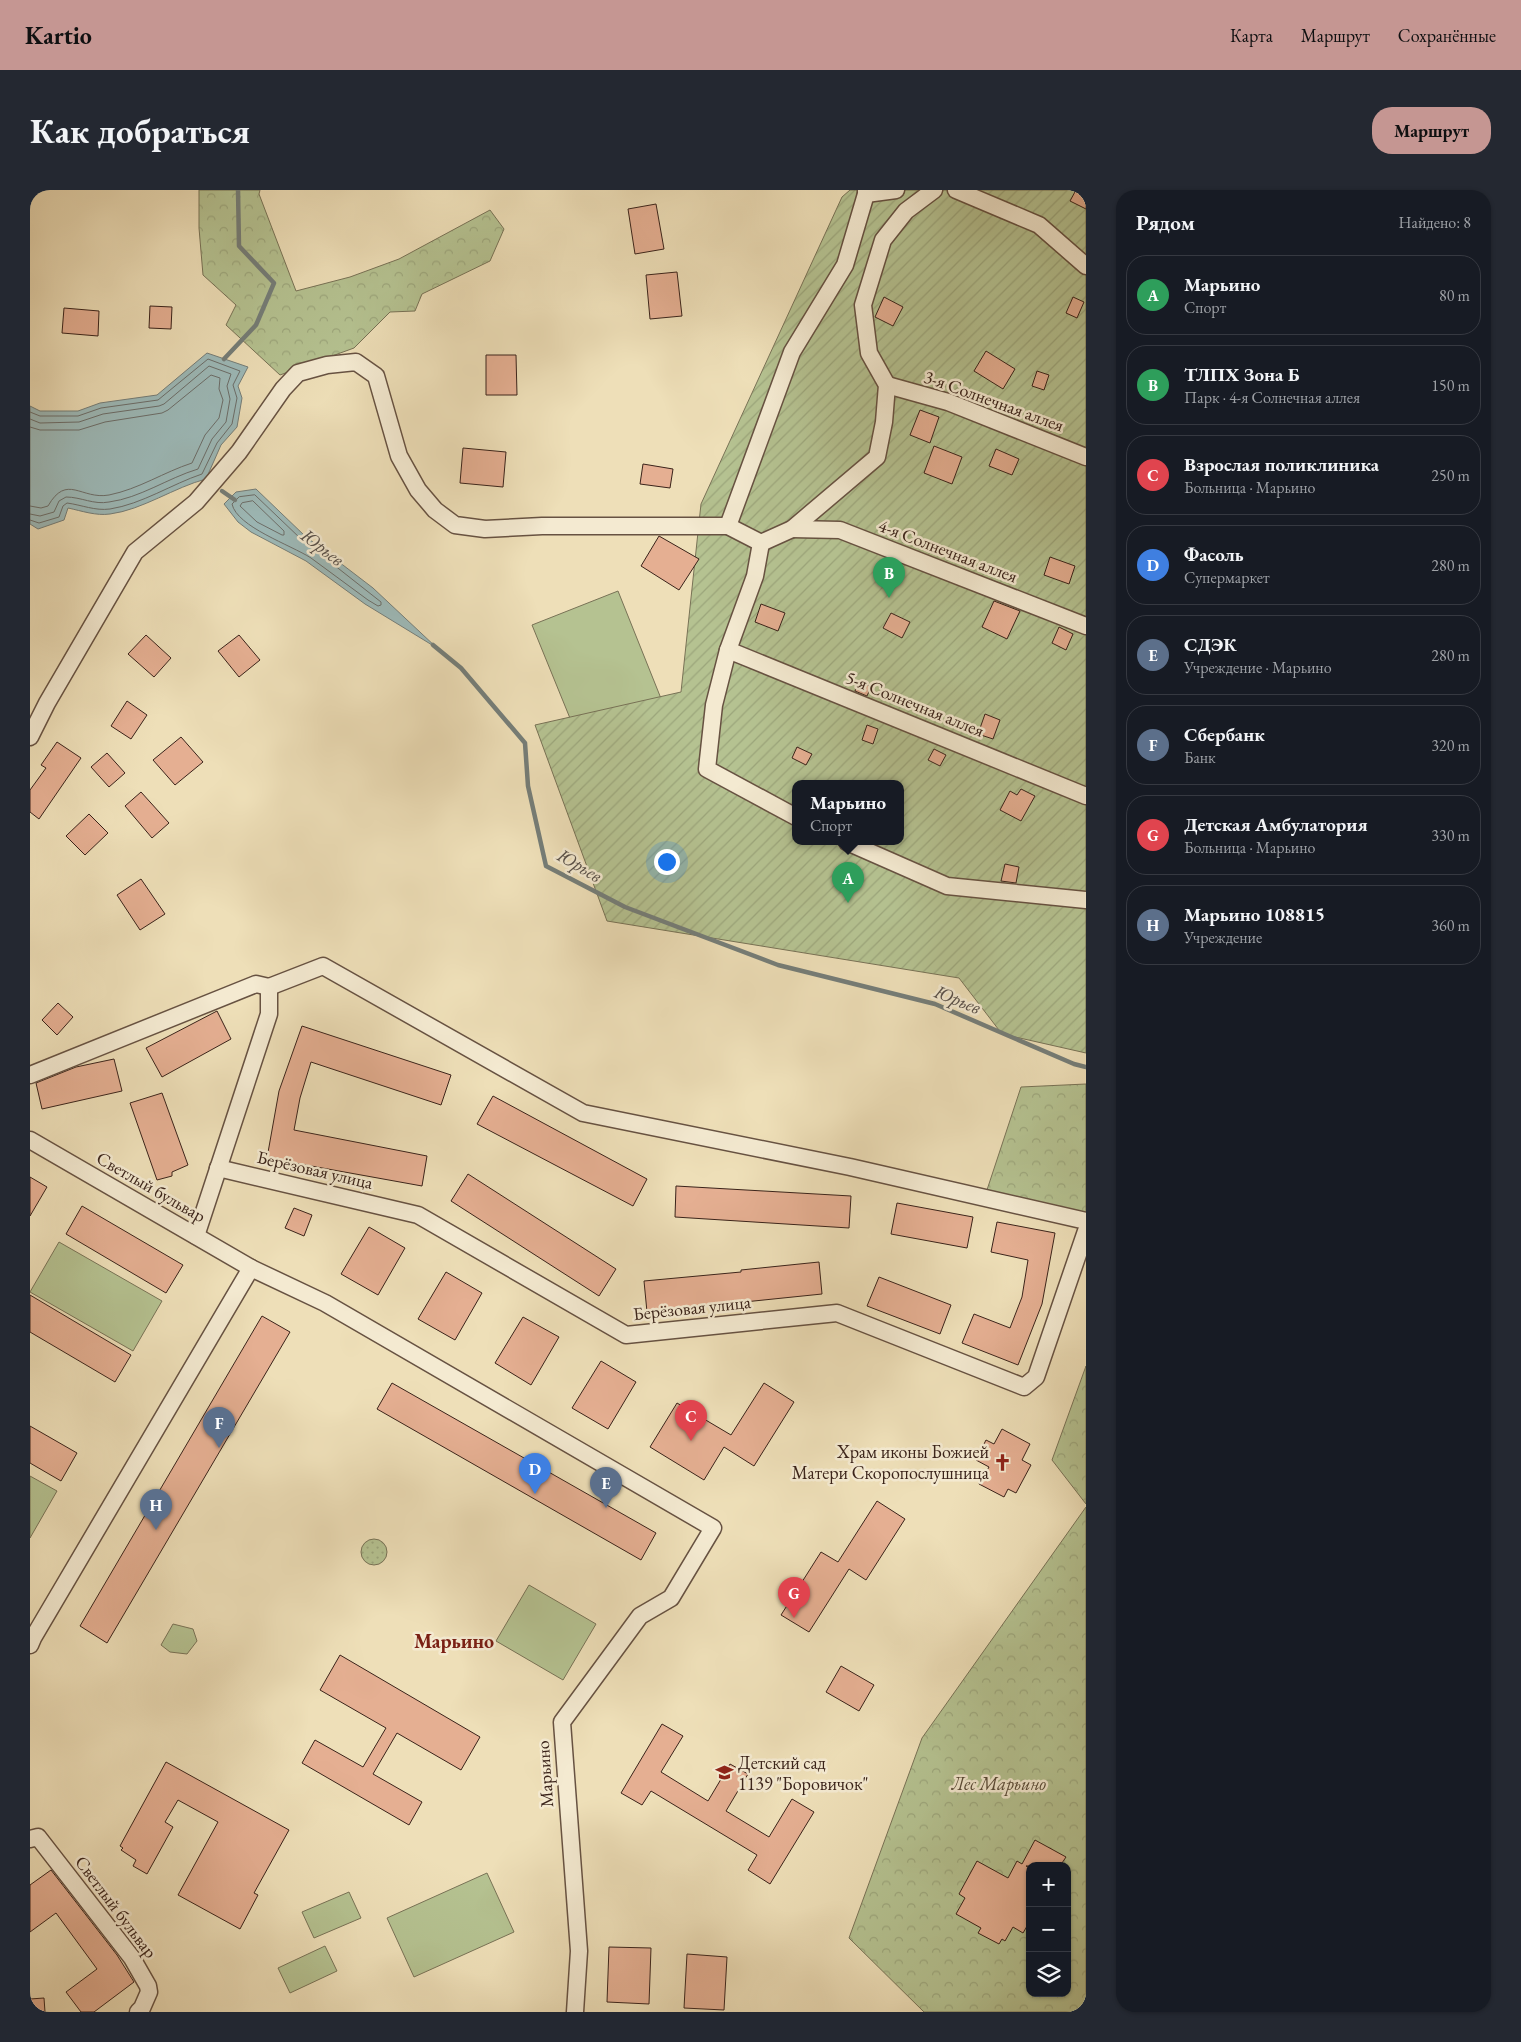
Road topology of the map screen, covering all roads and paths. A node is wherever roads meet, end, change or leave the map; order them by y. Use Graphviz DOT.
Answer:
graph roads {
  1 [pos="896,190"];
  2 [pos="934,190"];
  3 [pos="956,190"];
  4 [pos="866,192"];
  5 [pos="1086,266"];
  6 [pos="887,385"];
  7 [pos="1086,457"];
  8 [pos="728,526"];
  9 [pos="792,529"];
  10 [pos="761,544"];
  11 [pos="1086,626"];
  12 [pos="728,650"];
  13 [pos="30,737"];
  14 [pos="1086,796"];
  15 [pos="792,814"];
  16 [pos="854,845"];
  17 [pos="1086,900"];
  18 [pos="269,987"];
  19 [pos="30,1075"];
  20 [pos="30,1140"];
  21 [pos="218,1168"];
  22 [pos="1086,1221"];
  23 [pos="1086,1231"];
  24 [pos="196,1236"];
  25 [pos="251,1268"];
  26 [pos="713,1528"];
  27 [pos="31,1640"];
  28 [pos="30,1839"];
  29 [pos="138,2012"];
  30 [pos="575,2012"];
  1 -- 4 [label="street"];
  2 -- 6 [label="street"];
  3 -- 5 [label="street"];
  4 -- 8 [label="street"];
  6 -- 7 [label="street, 3-я Солнечная аллея"];
  6 -- 9 [label="street"];
  8 -- 10 [label="street"];
  8 -- 13 [label="street"];
  9 -- 10 [label="street"];
  9 -- 11 [label="street, 4-я Солнечная аллея"];
  10 -- 12 [label="street"];
  12 -- 14 [label="street, 5-я Солнечная аллея"];
  12 -- 15 [label="street"];
  16 -- 17 [label="street"];
  18 -- 19 [label="street"];
  18 -- 21 [label="street"];
  18 -- 22 [label="street"];
  20 -- 24 [label="street, Светлый бульвар"];
  21 -- 23 [label="street, Берёзовая улица"];
  21 -- 24 [label="street"];
  24 -- 25 [label="street, Светлый бульвар"];
  25 -- 26 [label="street, Светлый бульвар"];
  25 -- 27 [label="street"];
  26 -- 30 [label="street, Марьино"];
  28 -- 29 [label="street, Светлый бульвар"];
}
